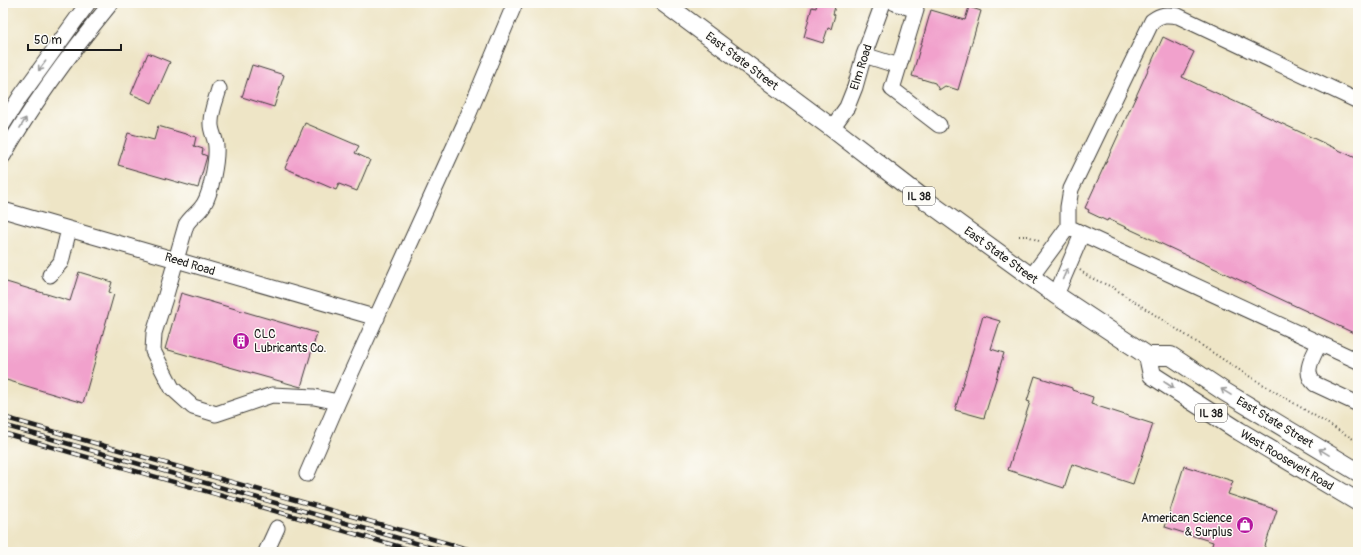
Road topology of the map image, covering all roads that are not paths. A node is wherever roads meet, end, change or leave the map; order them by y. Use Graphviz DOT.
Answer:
graph roads {
  1 [pos="88,3"];
  2 [pos="111,3"];
  3 [pos="515,3"];
  4 [pos="664,3"];
  5 [pos="883,3"];
  6 [pos="895,3"];
  7 [pos="864,55"];
  8 [pos="899,66"];
  9 [pos="219,89"];
  10 [pos="1358,101"];
  11 [pos="3,124"];
  12 [pos="939,125"];
  13 [pos="832,128"];
  14 [pos="3,156"];
  15 [pos="3,210"];
  16 [pos="1068,227"];
  17 [pos="69,230"];
  18 [pos="1082,234"];
  19 [pos="176,260"];
  20 [pos="50,275"];
  21 [pos="1031,277"];
  22 [pos="1056,295"];
  23 [pos="377,318"];
  24 [pos="1319,344"];
  25 [pos="1148,356"];
  26 [pos="1358,361"];
  27 [pos="338,402"];
  28 [pos="1358,404"];
  29 [pos="1358,472"];
  30 [pos="306,474"];
  31 [pos="1358,502"];
  32 [pos="277,528"];
  33 [pos="270,551"];
  1 -- 11 [label="street, one-way"];
  14 -- 2 [label="street, one-way"];
  3 -- 23 [label="street"];
  4 -- 13 [label="main road, East State Street / IL 38"];
  5 -- 7 [label="street, Elm Road"];
  6 -- 8 [label="street"];
  7 -- 8 [label="street"];
  7 -- 13 [label="street, Elm Road"];
  8 -- 12 [label="street"];
  9 -- 19 [label="street"];
  10 -- 16 [label="street"];
  13 -- 21 [label="main road, East State Street / IL 38"];
  15 -- 17 [label="street, Reed Road"];
  16 -- 18 [label="street"];
  16 -- 21 [label="street"];
  17 -- 19 [label="street, Reed Road"];
  17 -- 20 [label="street"];
  22 -- 18 [label="street, one-way"];
  18 -- 24 [label="street"];
  19 -- 23 [label="street, Reed Road"];
  19 -- 27 [label="street"];
  21 -- 22 [label="main road, East State Street / IL 38"];
  22 -- 25 [label="main road, East State Street / IL 38"];
  23 -- 27 [label="street"];
  24 -- 26 [label="street"];
  24 -- 28 [label="street"];
  29 -- 25 [label="main road, East State Street / IL 38, one-way"];
  25 -- 31 [label="main road, West Roosevelt Road / IL 38, one-way"];
  27 -- 30 [label="street"];
  32 -- 33 [label="street"];
}
